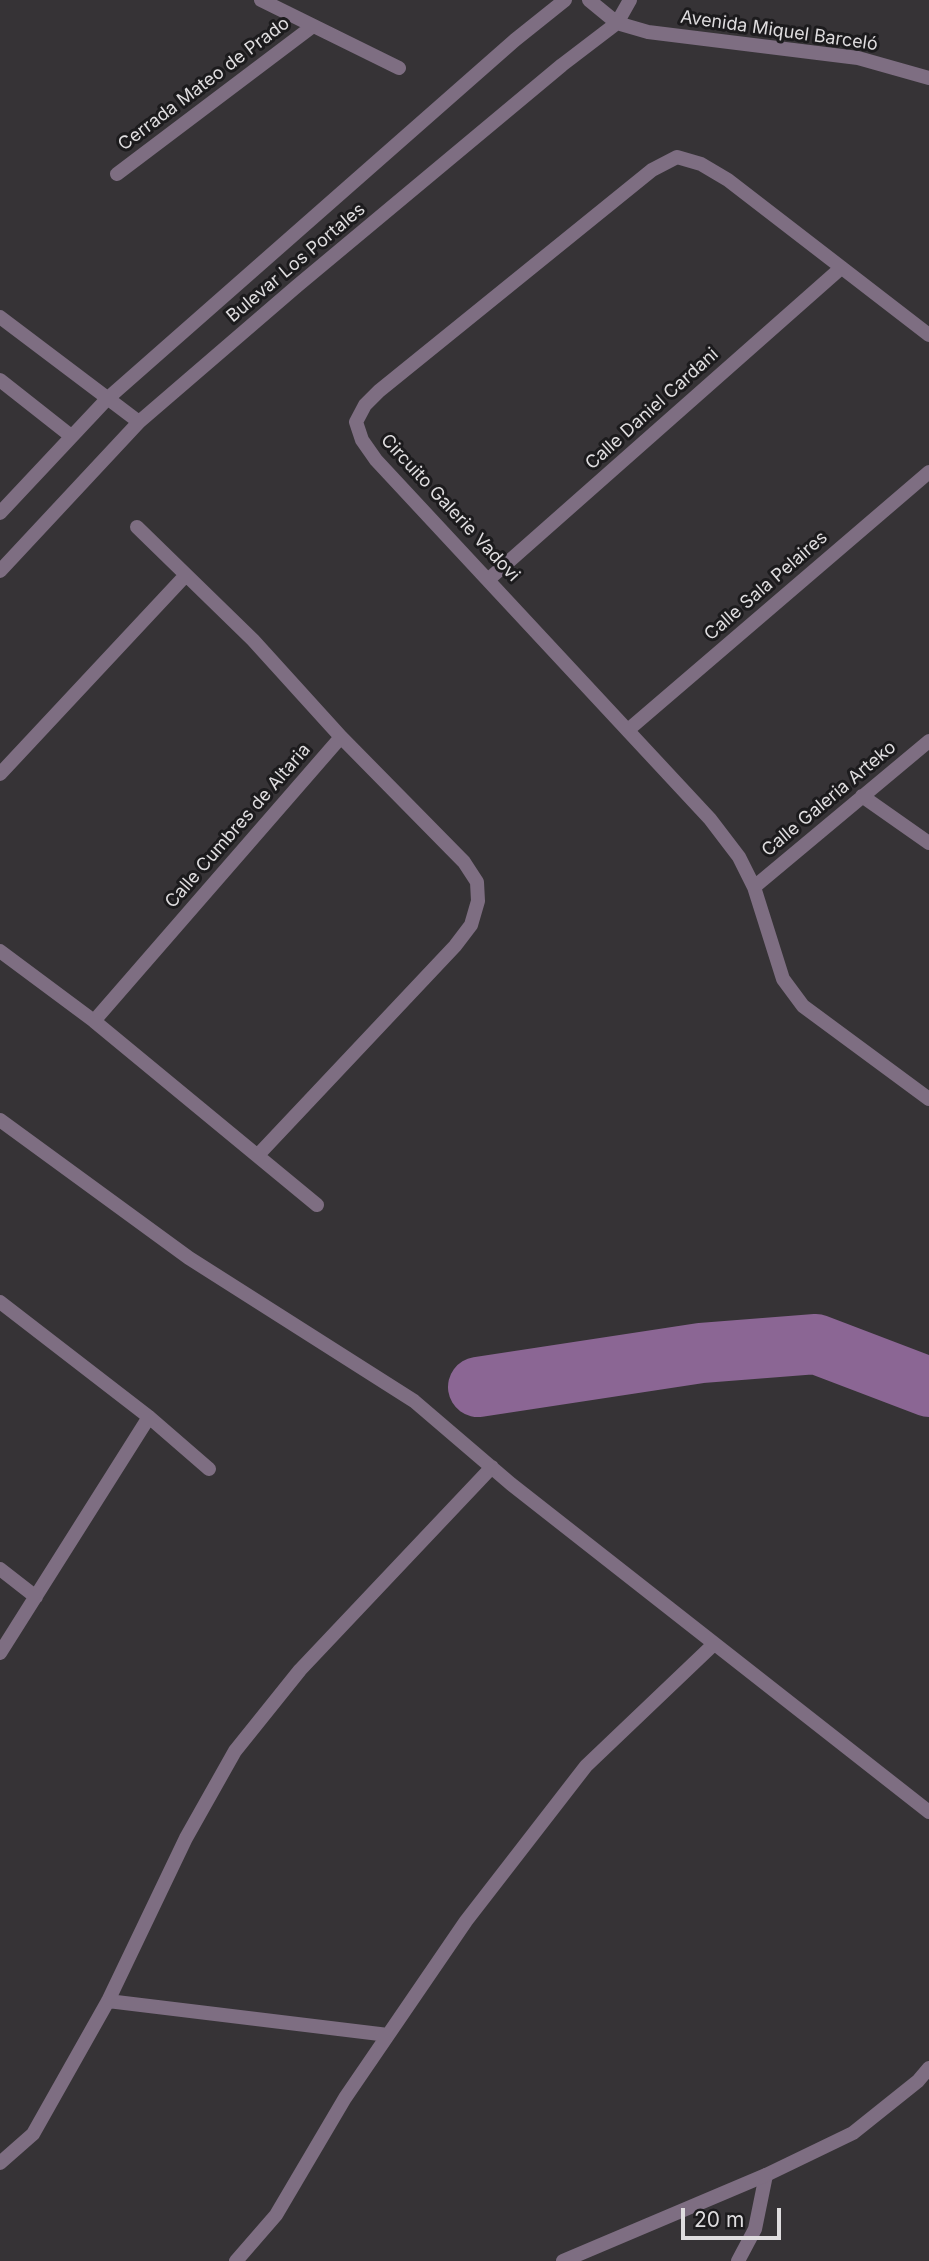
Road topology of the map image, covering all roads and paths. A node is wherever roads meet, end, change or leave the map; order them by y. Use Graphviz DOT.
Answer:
graph roads {
  1 [pos="261,0"];
  2 [pos="565,0"];
  3 [pos="589,0"];
  4 [pos="630,0"];
  5 [pos="617,23"];
  6 [pos="313,26"];
  7 [pos="398,68"];
  8 [pos="929,78"];
  9 [pos="117,174"];
  10 [pos="841,268"];
  11 [pos="0,317"];
  12 [pos="929,335"];
  13 [pos="0,380"];
  14 [pos="107,399"];
  15 [pos="139,422"];
  16 [pos="71,436"];
  17 [pos="929,472"];
  18 [pos="0,513"];
  19 [pos="137,527"];
  20 [pos="0,571"];
  21 [pos="185,576"];
  22 [pos="489,579"];
  23 [pos="628,730"];
  24 [pos="341,737"];
  25 [pos="929,741"];
  26 [pos="0,774"];
  27 [pos="862,796"];
  28 [pos="929,844"];
  29 [pos="754,887"];
  30 [pos="0,950"];
  31 [pos="94,1021"];
  32 [pos="929,1099"];
  33 [pos="0,1120"];
  34 [pos="258,1155"];
  35 [pos="317,1205"];
  36 [pos="0,1302"];
  37 [pos="149,1417"];
  38 [pos="492,1467"];
  39 [pos="209,1469"];
  40 [pos="0,1569"];
  41 [pos="36,1597"];
  42 [pos="714,1644"];
  43 [pos="0,1653"];
  44 [pos="929,1812"];
  45 [pos="108,2001"];
  46 [pos="388,2035"];
  47 [pos="929,2068"];
  48 [pos="0,2163"];
  49 [pos="766,2175"];
  50 [pos="236,2261"];
  51 [pos="562,2261"];
  52 [pos="738,2261"];
  1 -- 6 [label="street"];
  2 -- 14 [label="street, Bulevar Los Portales"];
  3 -- 5 [label="street, Avenida Miquel Barceló"];
  4 -- 5 [label="street, Bulevar Los Portales"];
  5 -- 8 [label="street, Avenida Miquel Barceló"];
  5 -- 15 [label="street, Bulevar Los Portales"];
  6 -- 7 [label="street"];
  6 -- 9 [label="street, Cerrada Mateo de Prado"];
  10 -- 12 [label="street, Circuito Galerie Vadovi"];
  10 -- 22 [label="street, Calle Daniel Cardani"];
  10 -- 22 [label="street, Circuito Galerie Vadovi"];
  11 -- 14 [label="street"];
  13 -- 16 [label="street"];
  14 -- 15 [label="street"];
  14 -- 16 [label="street, Bulevar Los Portales"];
  15 -- 20 [label="street, Bulevar Los Portales"];
  16 -- 18 [label="street, Bulevar Los Portales"];
  17 -- 23 [label="street, Calle Sala Pelaires"];
  19 -- 21 [label="street"];
  21 -- 24 [label="street"];
  21 -- 26 [label="street"];
  22 -- 23 [label="street, Circuito Galerie Vadovi"];
  23 -- 29 [label="street, Circuito Galerie Vadovi"];
  24 -- 31 [label="street, Calle Cumbres de Altaria"];
  24 -- 34 [label="street"];
  25 -- 27 [label="street, Calle Galeria Arteko"];
  27 -- 28 [label="street"];
  27 -- 29 [label="street, Calle Galeria Arteko"];
  29 -- 32 [label="street, Circuito Galerie Vadovi"];
  30 -- 31 [label="street"];
  31 -- 34 [label="street"];
  33 -- 38 [label="street"];
  34 -- 35 [label="street"];
  36 -- 37 [label="street"];
  37 -- 39 [label="street"];
  37 -- 41 [label="street"];
  38 -- 42 [label="street"];
  38 -- 45 [label="street"];
  40 -- 41 [label="street"];
  41 -- 43 [label="street"];
  42 -- 44 [label="street"];
  42 -- 46 [label="street"];
  45 -- 46 [label="street"];
  45 -- 48 [label="street"];
  46 -- 50 [label="street"];
  47 -- 49 [label="street"];
  49 -- 51 [label="street"];
  49 -- 52 [label="street"];
}
